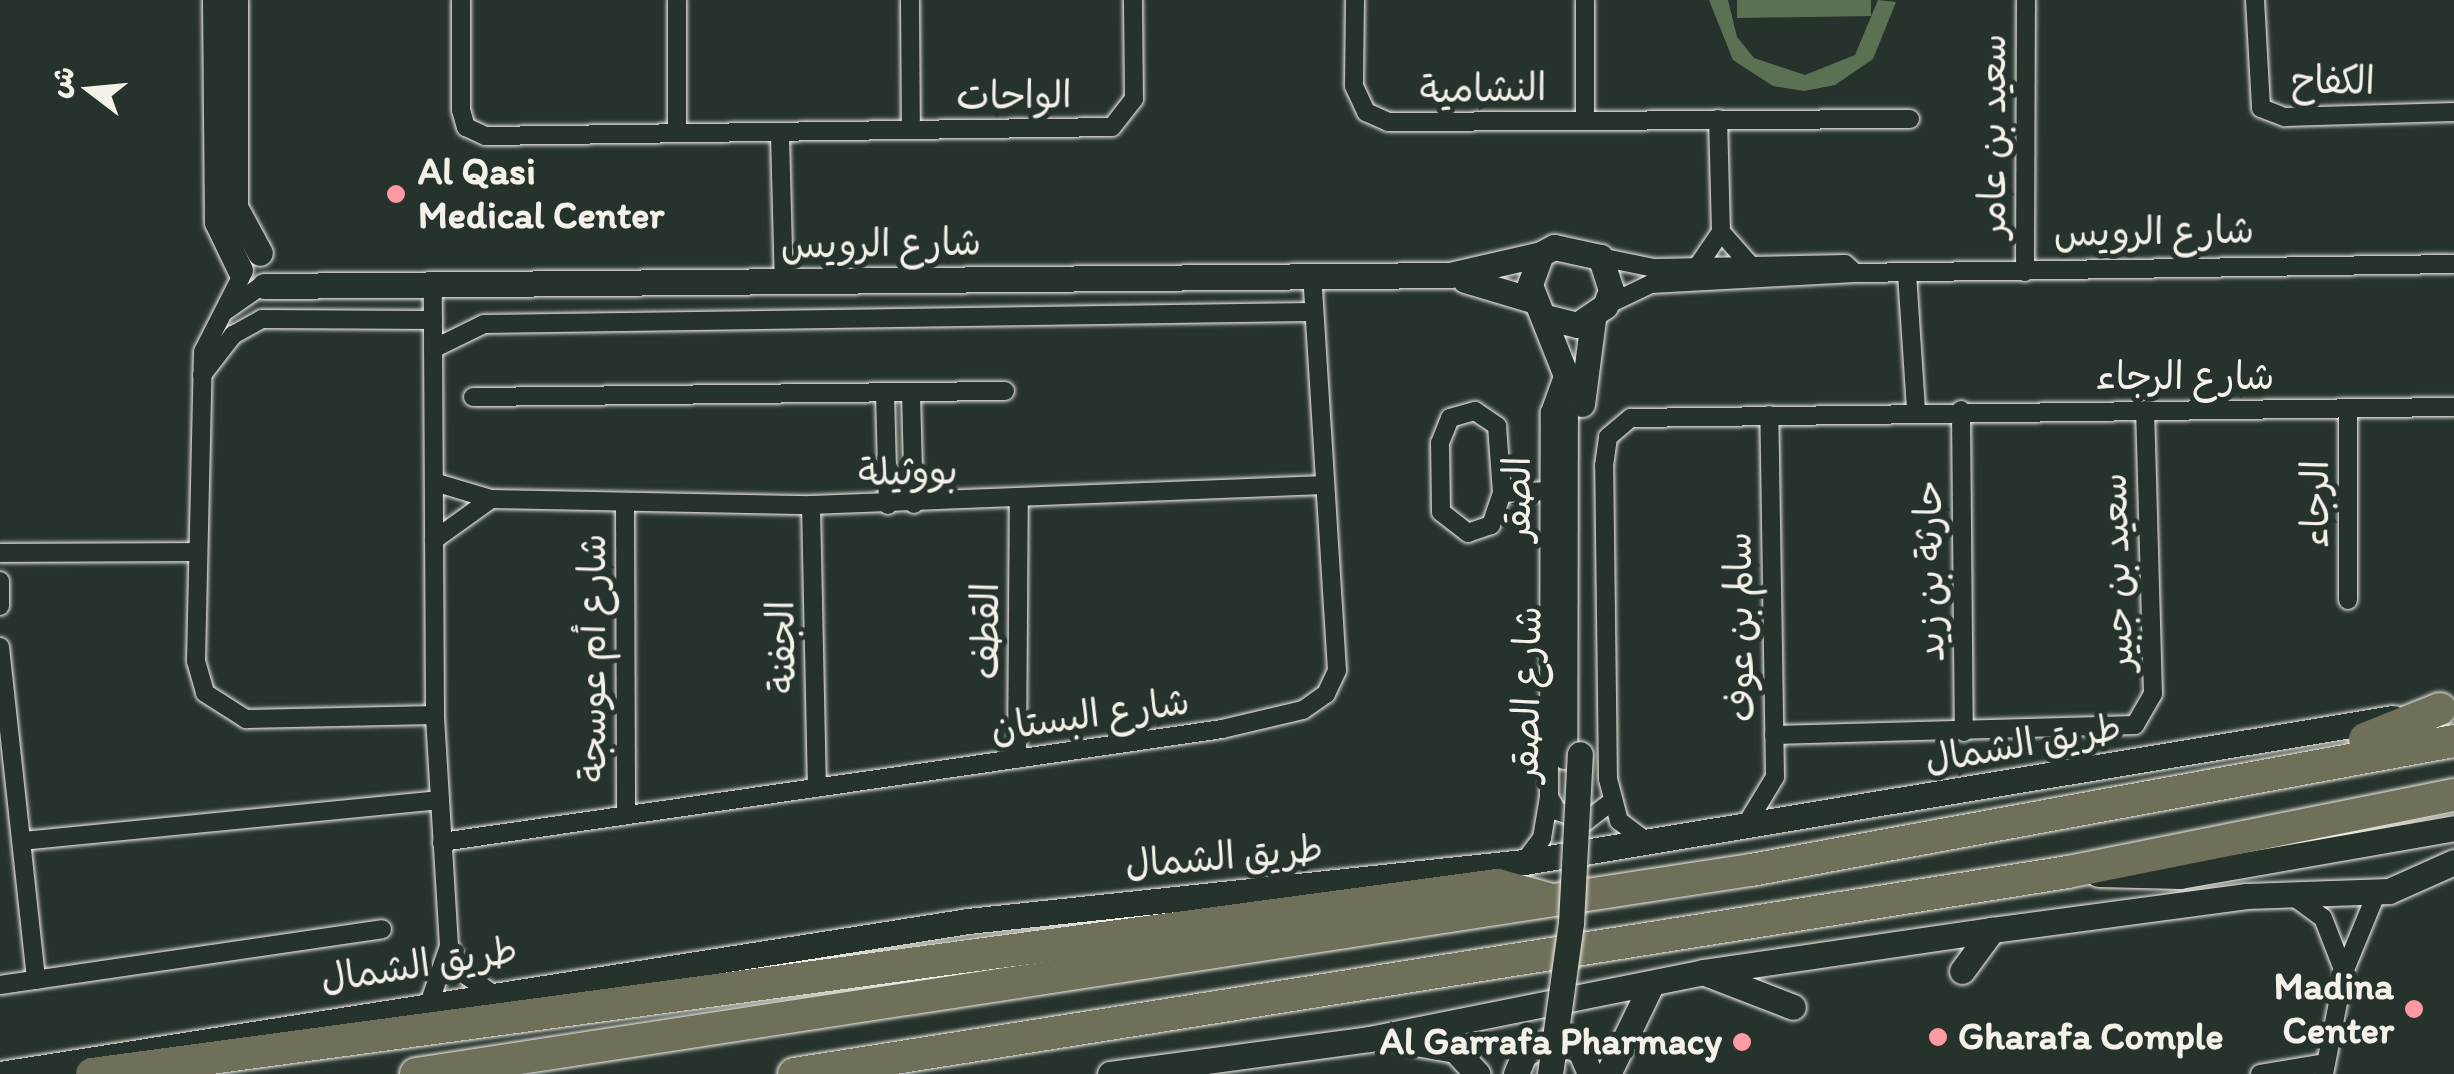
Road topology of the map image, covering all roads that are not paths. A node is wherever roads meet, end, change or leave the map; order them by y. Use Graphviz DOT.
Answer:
graph roads {
  1 [pos="215,0"];
  2 [pos="235,0"];
  3 [pos="461,0"];
  4 [pos="678,0"];
  5 [pos="910,0"];
  6 [pos="1133,0"];
  7 [pos="1355,0"];
  8 [pos="1585,0"];
  9 [pos="2026,0"];
  10 [pos="2255,0"];
  11 [pos="2454,112"];
  12 [pos="1718,119"];
  13 [pos="1910,119"];
  14 [pos="1585,120"];
  15 [pos="911,130"];
  16 [pos="677,133"];
  17 [pos="780,135"];
  18 [pos="1721,232"];
  19 [pos="1541,254"];
  20 [pos="1600,257"];
  21 [pos="2454,264"];
  22 [pos="1697,266"];
  23 [pos="1751,266"];
  24 [pos="2024,272"];
  25 [pos="1855,273"];
  26 [pos="256,274"];
  27 [pos="1907,274"];
  28 [pos="1450,276"];
  29 [pos="1312,277"];
  30 [pos="784,283"];
  31 [pos="433,287"];
  32 [pos="1539,308"];
  33 [pos="1314,312"];
  34 [pos="1599,313"];
  35 [pos="433,320"];
  36 [pos="434,349"];
  37 [pos="1565,373"];
  38 [pos="202,376"];
  39 [pos="1004,392"];
  40 [pos="885,393"];
  41 [pos="911,393"];
  42 [pos="474,397"];
  43 [pos="2348,408"];
  44 [pos="2454,408"];
  45 [pos="1916,410"];
  46 [pos="1961,410"];
  47 [pos="2146,410"];
  48 [pos="1769,415"];
  49 [pos="434,482"];
  50 [pos="1325,484"];
  51 [pos="1550,491"];
  52 [pos="1502,493"];
  53 [pos="491,498"];
  54 [pos="626,502"];
  55 [pos="914,504"];
  56 [pos="1019,504"];
  57 [pos="811,505"];
  58 [pos="888,505"];
  59 [pos="434,540"];
  60 [pos="198,552"];
  61 [pos="0,553"];
  62 [pos="0,582"];
  63 [pos="2348,600"];
  64 [pos="0,606"];
  65 [pos="0,647"];
  66 [pos="2447,708"];
  67 [pos="435,715"];
  68 [pos="1964,732"];
  69 [pos="5,740"];
  70 [pos="2454,741"];
  71 [pos="1774,744"];
  72 [pos="1572,755"];
  73 [pos="1017,758"];
  74 [pos="817,787"];
  75 [pos="2454,795"];
  76 [pos="1549,797"];
  77 [pos="439,800"];
  78 [pos="1610,802"];
  79 [pos="2080,810"];
  80 [pos="626,814"];
  81 [pos="1744,828"];
  82 [pos="2454,828"];
  83 [pos="22,841"];
  84 [pos="442,842"];
  85 [pos="1647,842"];
  86 [pos="1524,862"];
  87 [pos="2454,862"];
  88 [pos="2068,872"];
  89 [pos="2136,876"];
  90 [pos="2377,892"];
  91 [pos="2290,894"];
  92 [pos="2247,896"];
  93 [pos="1552,900"];
  94 [pos="382,928"];
  95 [pos="1992,930"];
  96 [pos="840,944"];
  97 [pos="449,946"];
  98 [pos="1030,948"];
  99 [pos="1962,971"];
  100 [pos="1704,972"];
  101 [pos="2344,972"];
  102 [pos="36,980"];
  103 [pos="1652,983"];
  104 [pos="0,985"];
  105 [pos="491,993"];
  106 [pos="430,1001"];
  107 [pos="1793,1007"];
  108 [pos="1369,1039"];
  109 [pos="883,1068"];
  110 [pos="2325,1069"];
  111 [pos="0,1074"];
  112 [pos="92,1074"];
  113 [pos="416,1074"];
  114 [pos="794,1074"];
  115 [pos="1110,1074"];
  116 [pos="1477,1074"];
  117 [pos="1516,1074"];
  118 [pos="1536,1074"];
  119 [pos="1550,1074"];
  120 [pos="1590,1074"];
  121 [pos="1608,1074"];
  122 [pos="2260,1074"];
  1 -- 26 [label="main road"];
  2 -- 26 [label="main road"];
  3 -- 16 [label="street, الواحات"];
  4 -- 16 [label="street"];
  5 -- 15 [label="street"];
  6 -- 15 [label="street, الواحات"];
  7 -- 14 [label="street, النشامية"];
  8 -- 14 [label="street"];
  9 -- 24 [label="street, سعيد بن عامر"];
  10 -- 11 [label="street, الكفاح"];
  12 -- 13 [label="street, النشامية"];
  12 -- 14 [label="street, النشامية"];
  12 -- 18 [label="street"];
  15 -- 17 [label="street, الواحات"];
  16 -- 17 [label="street, الواحات"];
  17 -- 30 [label="street"];
  18 -- 22 [label="street"];
  18 -- 23 [label="street"];
  19 -- 20 [label="main road"];
  19 -- 28 [label="main road, شارع الرويس"];
  19 -- 32 [label="main road"];
  20 -- 22 [label="street"];
  20 -- 34 [label="main road"];
  21 -- 24 [label="street, شارع الرويس"];
  22 -- 23 [label="street"];
  23 -- 25 [label="street"];
  24 -- 27 [label="street, شارع الرويس"];
  25 -- 27 [label="street, شارع الرويس"];
  25 -- 34 [label="street"];
  26 -- 31 [label="main road, شارع الرويس"];
  26 -- 38 [label="street"];
  27 -- 45 [label="street"];
  28 -- 29 [label="main road, شارع الرويس"];
  28 -- 32 [label="main road, شارع الرويس"];
  29 -- 30 [label="main road, شارع الرويس"];
  29 -- 33 [label="street, شارع البستان"];
  30 -- 31 [label="main road, شارع الرويس"];
  31 -- 35 [label="street"];
  32 -- 34 [label="main road"];
  32 -- 37 [label="main road, شارع الصقر"];
  33 -- 36 [label="street"];
  33 -- 50 [label="street, شارع البستان"];
  34 -- 72 [label="main road, شارع الصقر"];
  35 -- 36 [label="street"];
  35 -- 38 [label="street"];
  36 -- 49 [label="street"];
  37 -- 51 [label="street, الصقر"];
  37 -- 72 [label="main road, شارع الصقر"];
  38 -- 60 [label="street"];
  39 -- 41 [label="street"];
  40 -- 41 [label="street"];
  40 -- 42 [label="street"];
  40 -- 58 [label="street"];
  41 -- 55 [label="street"];
  43 -- 44 [label="street, شارع الرجاء"];
  43 -- 47 [label="street, شارع الرجاء"];
  43 -- 63 [label="street, الرجاء"];
  45 -- 46 [label="street, شارع الرجاء"];
  45 -- 48 [label="street, شارع الرجاء"];
  46 -- 47 [label="street, شارع الرجاء"];
  46 -- 68 [label="street, حارثة بن زيد"];
  47 -- 68 [label="street, سعيد بن جبير"];
  48 -- 71 [label="street, سالم بن عوف"];
  48 -- 78 [label="street, شارع الرجاء"];
  49 -- 53 [label="street, بووثيلة"];
  49 -- 59 [label="street"];
  50 -- 56 [label="street, بووثيلة"];
  50 -- 73 [label="street, شارع البستان"];
  51 -- 52 [label="street"];
  51 -- 76 [label="street, الصقر"];
  52 -- 52 [label="street"];
  53 -- 54 [label="street, بووثيلة"];
  53 -- 59 [label="street"];
  54 -- 57 [label="street, بووثيلة"];
  54 -- 80 [label="street, شارع أم عوسجة"];
  55 -- 56 [label="street, بووثيلة"];
  55 -- 58 [label="street, بووثيلة"];
  56 -- 73 [label="street, القطف"];
  57 -- 58 [label="street, بووثيلة"];
  57 -- 74 [label="street, الجفنة"];
  59 -- 67 [label="street"];
  60 -- 61 [label="street"];
  60 -- 67 [label="street"];
  62 -- 64 [label="street"];
  65 -- 69 [label="street"];
  66 -- 79 [label="highway"];
  66 -- 81 [label="main road, طريق الشمال"];
  67 -- 77 [label="street"];
  68 -- 71 [label="street, سعيد بن جبير"];
  69 -- 83 [label="street"];
  70 -- 79 [label="highway, طريق الشمال"];
  71 -- 81 [label="street, سالم بن عوف"];
  72 -- 118 [label="main road, شارع الصقر"];
  72 -- 119 [label="main road, شارع الصقر, bridge"];
  73 -- 74 [label="street, شارع البستان"];
  74 -- 80 [label="street, شارع البستان"];
  75 -- 88 [label="highway"];
  76 -- 78 [label="street"];
  76 -- 86 [label="street, الصقر"];
  77 -- 83 [label="street"];
  77 -- 84 [label="street"];
  78 -- 85 [label="street"];
  79 -- 93 [label="highway, طريق الشمال"];
  80 -- 84 [label="street, شارع البستان"];
  81 -- 85 [label="main road, طريق الشمال"];
  82 -- 89 [label="main road"];
  83 -- 102 [label="street"];
  84 -- 97 [label="street"];
  85 -- 86 [label="main road, طريق الشمال"];
  86 -- 96 [label="main road, طريق الشمال"];
  87 -- 90 [label="main road"];
  88 -- 89 [label="main road"];
  88 -- 109 [label="highway"];
  89 -- 92 [label="main road"];
  90 -- 91 [label="main road"];
  90 -- 101 [label="street"];
  91 -- 92 [label="main road"];
  91 -- 101 [label="street"];
  92 -- 95 [label="main road"];
  93 -- 98 [label="highway"];
  93 -- 113 [label="highway, طريق الشمال"];
  94 -- 102 [label="street"];
  95 -- 99 [label="main road"];
  95 -- 100 [label="main road"];
  96 -- 98 [label="main road"];
  96 -- 105 [label="main road, طريق الشمال"];
  97 -- 105 [label="street"];
  97 -- 106 [label="street"];
  98 -- 112 [label="highway"];
  100 -- 103 [label="main road"];
  100 -- 107 [label="main road"];
  101 -- 110 [label="street"];
  102 -- 104 [label="street"];
  103 -- 108 [label="main road"];
  103 -- 121 [label="main road"];
  105 -- 106 [label="main road, طريق الشمال"];
  106 -- 111 [label="main road, طريق الشمال"];
  108 -- 115 [label="main road"];
  108 -- 116 [label="main road"];
  109 -- 114 [label="highway"];
  110 -- 122 [label="street"];
  117 -- 120 [label="main road"];
}
